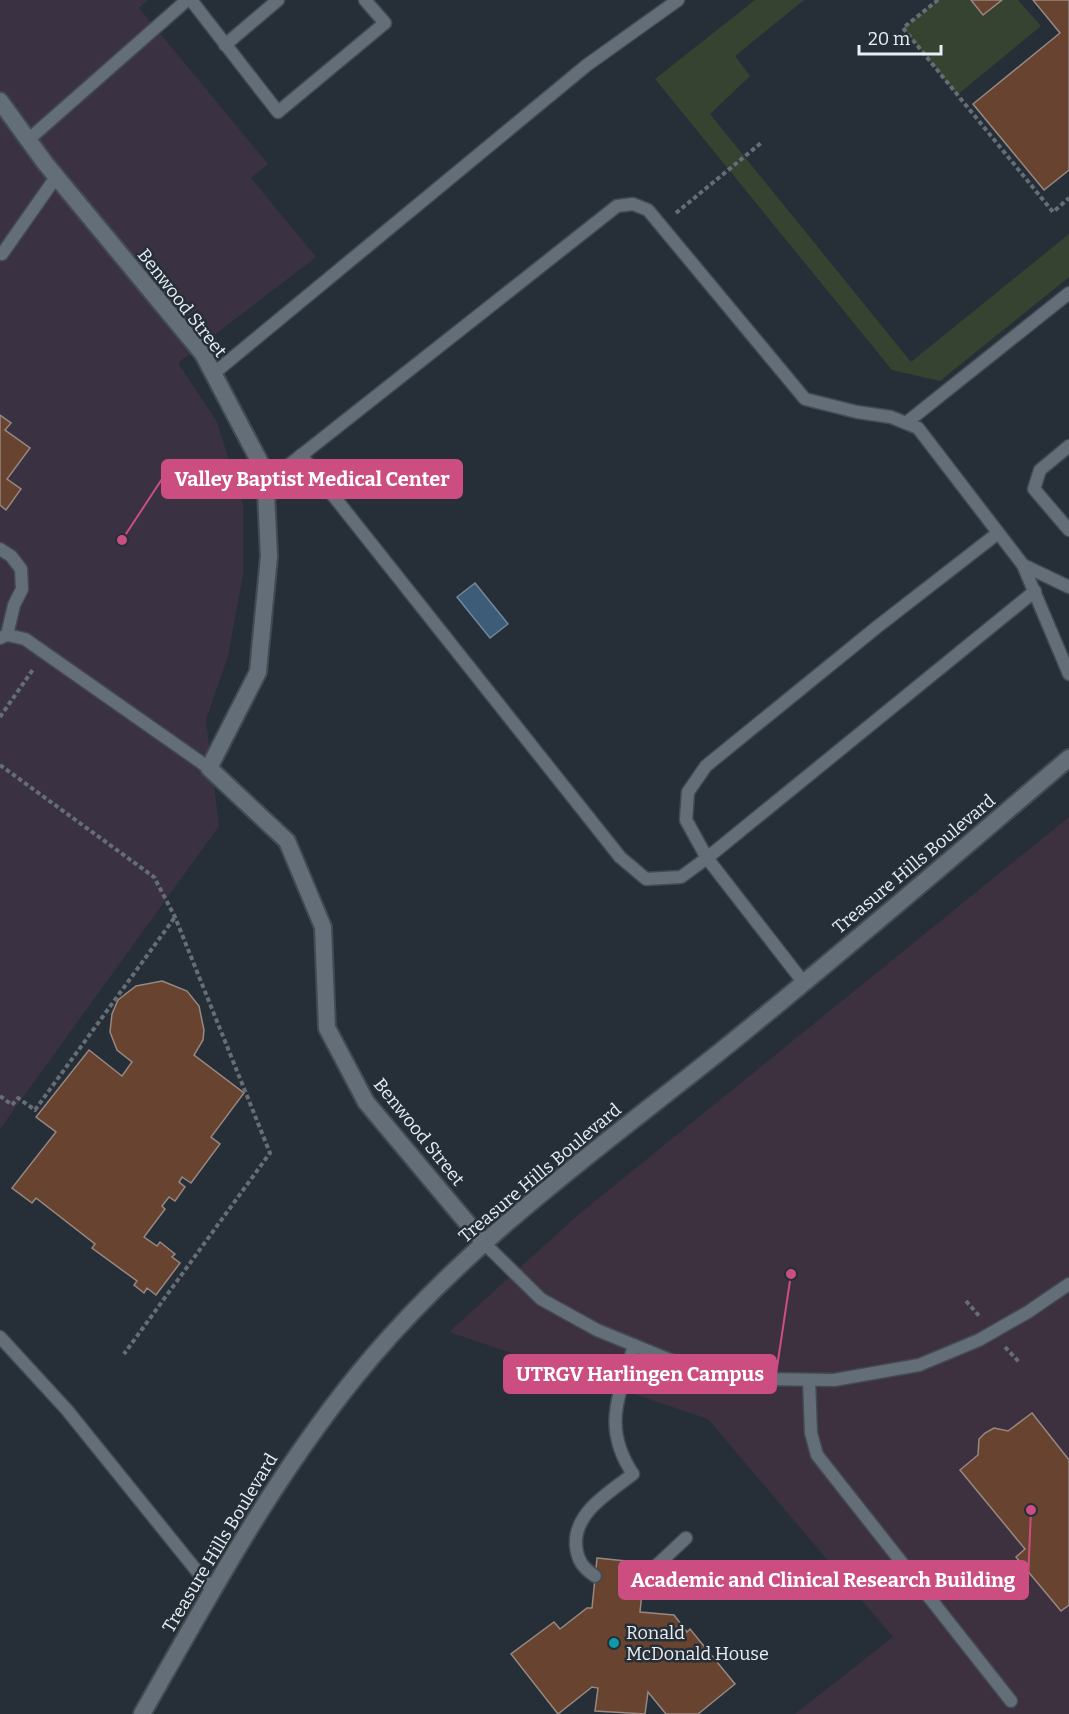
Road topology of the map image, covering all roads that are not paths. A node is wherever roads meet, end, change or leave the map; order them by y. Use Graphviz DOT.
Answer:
graph roads {
  1 [pos="189,0"];
  2 [pos="278,0"];
  3 [pos="366,0"];
  4 [pos="678,0"];
  5 [pos="225,45"];
  6 [pos="0,101"];
  7 [pos="28,140"];
  8 [pos="56,177"];
  9 [pos="2,254"];
  10 [pos="1069,293"];
  11 [pos="213,374"];
  12 [pos="906,423"];
  13 [pos="1069,446"];
  14 [pos="301,455"];
  15 [pos="265,484"];
  16 [pos="1069,530"];
  17 [pos="998,533"];
  18 [pos="0,549"];
  19 [pos="1023,565"];
  20 [pos="1067,581"];
  21 [pos="1035,591"];
  22 [pos="4,636"];
  23 [pos="1069,674"];
  24 [pos="1069,758"];
  25 [pos="209,768"];
  26 [pos="707,858"];
  27 [pos="804,983"];
  28 [pos="484,1243"];
  29 [pos="1069,1284"];
  30 [pos="0,1336"];
  31 [pos="634,1345"];
  32 [pos="809,1380"];
  33 [pos="686,1538"];
  34 [pos="644,1572"];
  35 [pos="595,1576"];
  36 [pos="213,1591"];
  37 [pos="1011,1701"];
  38 [pos="142,1714"];
  1 -- 5 [label="lane"];
  1 -- 7 [label="lane"];
  2 -- 5 [label="lane"];
  3 -- 5 [label="lane"];
  4 -- 11 [label="lane"];
  6 -- 7 [label="street, Benwood Street"];
  7 -- 8 [label="street, Benwood Street"];
  8 -- 9 [label="lane"];
  8 -- 11 [label="street, Benwood Street"];
  10 -- 12 [label="lane"];
  11 -- 15 [label="street, Benwood Street"];
  12 -- 14 [label="lane"];
  12 -- 17 [label="lane"];
  13 -- 16 [label="lane"];
  14 -- 15 [label="lane"];
  14 -- 26 [label="lane"];
  15 -- 25 [label="street, Benwood Street"];
  17 -- 19 [label="lane"];
  17 -- 26 [label="lane"];
  18 -- 22 [label="lane"];
  19 -- 20 [label="lane"];
  19 -- 21 [label="lane"];
  21 -- 23 [label="lane"];
  21 -- 26 [label="lane"];
  22 -- 25 [label="lane"];
  24 -- 27 [label="street, Treasure Hills Boulevard"];
  25 -- 28 [label="street, Benwood Street"];
  26 -- 27 [label="lane"];
  27 -- 28 [label="street, Treasure Hills Boulevard"];
  28 -- 31 [label="lane"];
  28 -- 36 [label="street, Treasure Hills Boulevard"];
  29 -- 32 [label="lane"];
  30 -- 36 [label="lane"];
  31 -- 32 [label="lane"];
  31 -- 35 [label="lane"];
  32 -- 37 [label="lane"];
  33 -- 34 [label="lane"];
  36 -- 38 [label="street, Treasure Hills Boulevard"];
}
